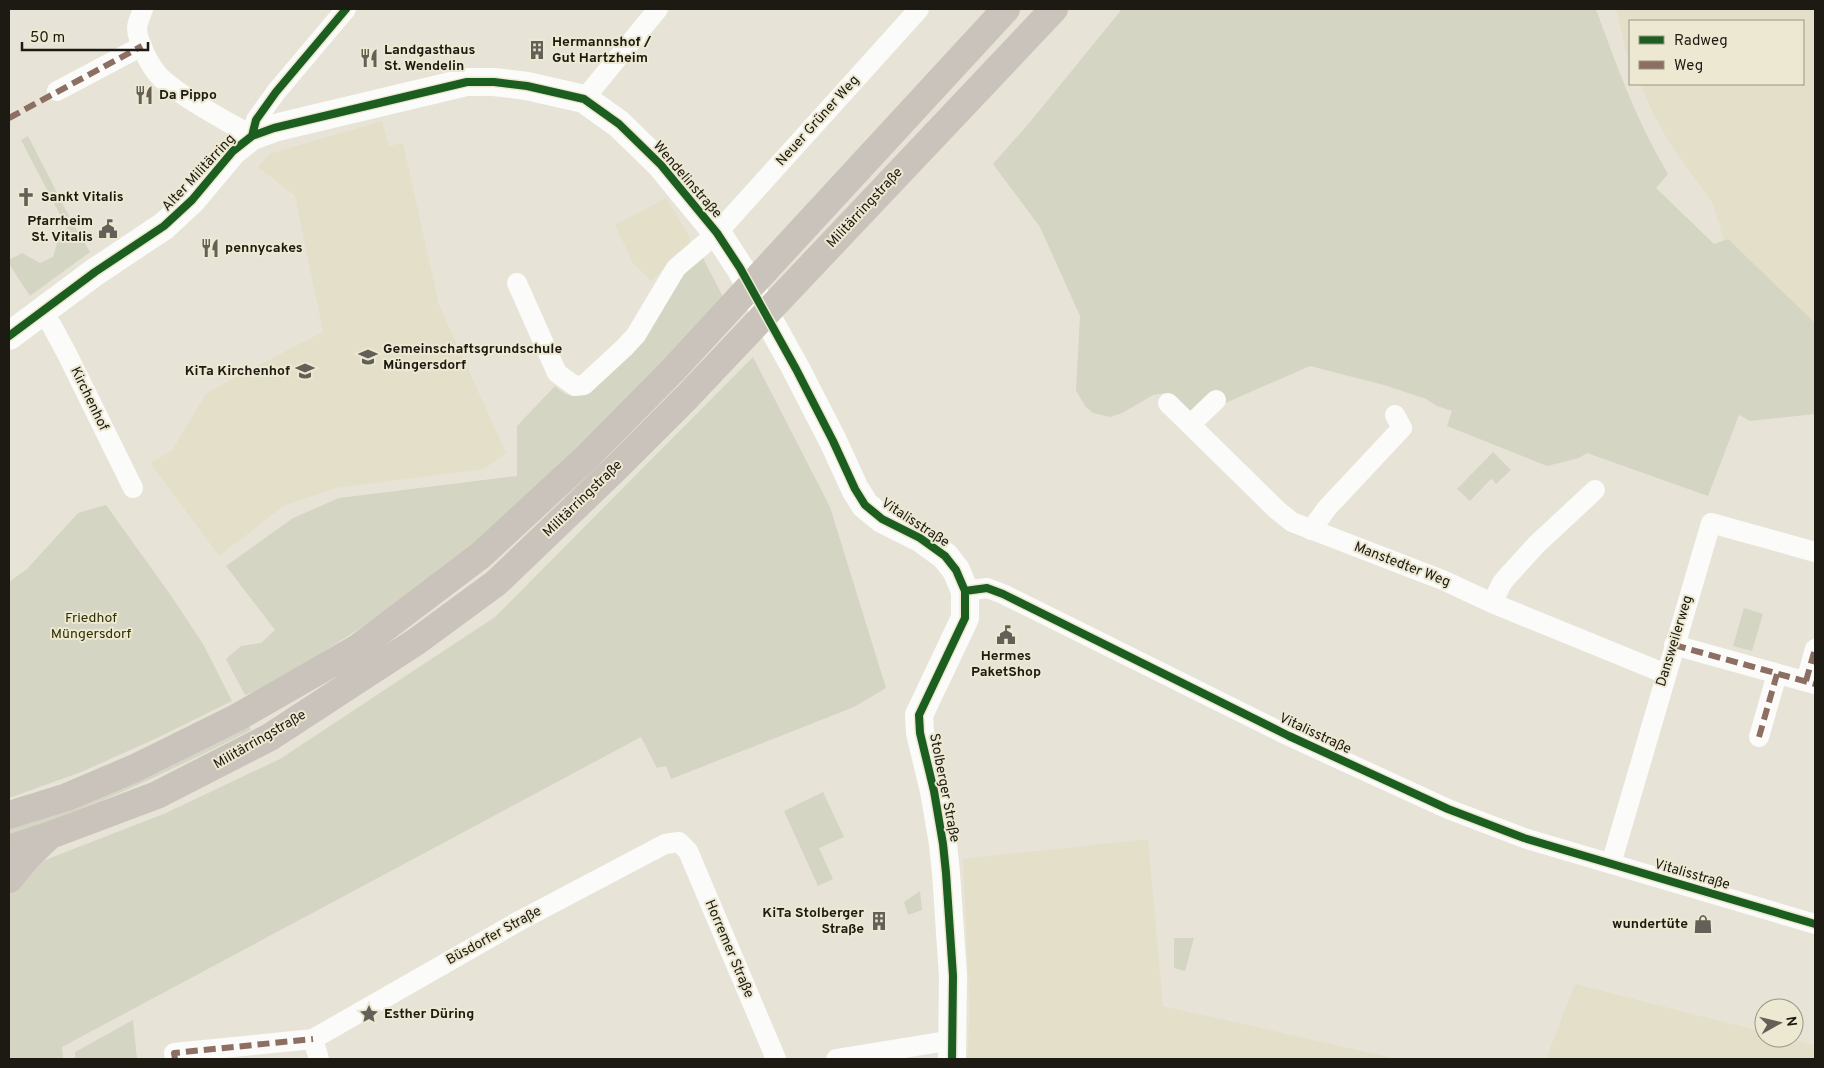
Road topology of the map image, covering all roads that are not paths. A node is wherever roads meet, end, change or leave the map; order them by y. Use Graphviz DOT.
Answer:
graph roads {
  1 [pos="143,9"];
  2 [pos="346,9"];
  3 [pos="658,9"];
  4 [pos="920,9"];
  5 [pos="1006,9"];
  6 [pos="1054,9"];
  7 [pos="142,46"];
  8 [pos="57,91"];
  9 [pos="584,99"];
  10 [pos="252,136"];
  11 [pos="716,233"];
  12 [pos="517,282"];
  13 [pos="42,312"];
  14 [pos="9,336"];
  15 [pos="1216,400"];
  16 [pos="1168,403"];
  17 [pos="1395,415"];
  18 [pos="1191,424"];
  19 [pos="133,488"];
  20 [pos="855,489"];
  21 [pos="1595,490"];
  22 [pos="1311,530"];
  23 [pos="1815,552"];
  24 [pos="965,591"];
  25 [pos="1492,603"];
  26 [pos="1674,645"];
  27 [pos="1815,649"];
  28 [pos="1666,674"];
  29 [pos="1777,674"];
  30 [pos="1811,683"];
  31 [pos="1759,737"];
  32 [pos="9,815"];
  33 [pos="48,836"];
  34 [pos="679,842"];
  35 [pos="9,849"];
  36 [pos="1610,864"];
  37 [pos="9,879"];
  38 [pos="1815,924"];
  39 [pos="313,1039"];
  40 [pos="952,1050"];
  41 [pos="185,1057"];
  42 [pos="319,1059"];
  43 [pos="776,1059"];
  44 [pos="836,1059"];
  1 -- 7 [label="street"];
  2 -- 10 [label="street, Alter Militärring"];
  3 -- 9 [label="street"];
  4 -- 11 [label="street, Neuer Grüner Weg"];
  5 -- 32 [label="highway, Militärringstraße"];
  6 -- 33 [label="highway, Militärringstraße"];
  7 -- 8 [label="street"];
  7 -- 10 [label="street"];
  9 -- 10 [label="street, Wendelinstraße"];
  9 -- 11 [label="street, Wendelinstraße"];
  10 -- 13 [label="street, Alter Militärring"];
  11 -- 12 [label="street, Wendelinstraße"];
  11 -- 20 [label="street, Wendelinstraße"];
  13 -- 14 [label="street, Alter Militärring"];
  13 -- 19 [label="street, Kirchenhof"];
  15 -- 18 [label="street"];
  16 -- 18 [label="street, Manstedter Weg"];
  17 -- 22 [label="street"];
  18 -- 22 [label="street, Manstedter Weg"];
  20 -- 24 [label="street, Vitalisstraße"];
  21 -- 25 [label="street"];
  22 -- 25 [label="street, Manstedter Weg"];
  23 -- 26 [label="street, Dansweilerweg"];
  24 -- 36 [label="street, Vitalisstraße"];
  24 -- 40 [label="street, Stolberger Straße"];
  25 -- 28 [label="street, Manstedter Weg"];
  26 -- 28 [label="street, Dansweilerweg"];
  26 -- 29 [label="street"];
  27 -- 30 [label="street"];
  28 -- 36 [label="street, Dansweilerweg"];
  29 -- 30 [label="street"];
  29 -- 31 [label="street"];
  33 -- 35 [label="highway, Militärringstraße"];
  33 -- 37 [label="highway"];
  34 -- 39 [label="street, Büsdorfer Straße"];
  34 -- 43 [label="street, Horremer Straße"];
  36 -- 38 [label="street, Vitalisstraße"];
  39 -- 41 [label="street"];
  39 -- 42 [label="street"];
  40 -- 44 [label="street"];
}
